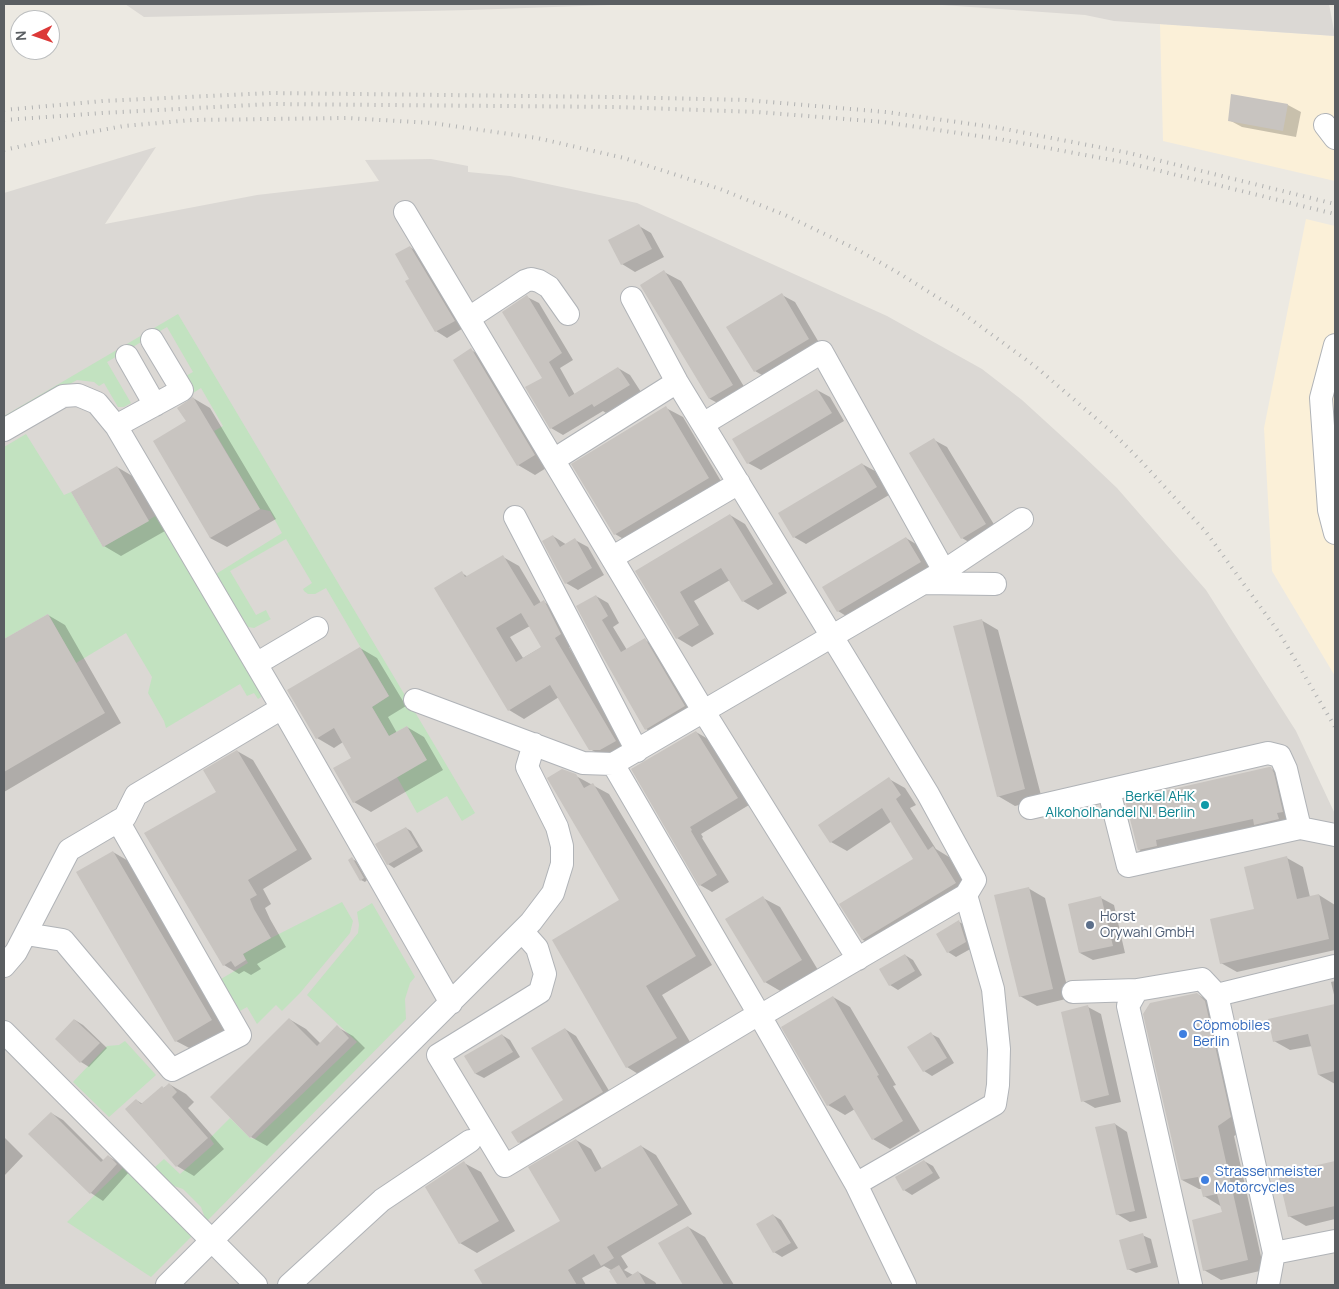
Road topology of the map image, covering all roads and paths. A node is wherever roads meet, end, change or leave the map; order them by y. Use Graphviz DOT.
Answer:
graph roads {
  1 [pos="405,212"];
  2 [pos="632,298"];
  3 [pos="568,314"];
  4 [pos="469,318"];
  5 [pos="152,340"];
  6 [pos="1335,345"];
  7 [pos="127,356"];
  8 [pos="677,382"];
  9 [pos="156,405"];
  10 [pos="703,424"];
  11 [pos="116,426"];
  12 [pos="4,430"];
  13 [pos="554,459"];
  14 [pos="739,483"];
  15 [pos="515,517"];
  16 [pos="1022,519"];
  17 [pos="1335,533"];
  18 [pos="613,557"];
  19 [pos="944,571"];
  20 [pos="923,583"];
  21 [pos="994,584"];
  22 [pos="317,628"];
  23 [pos="833,636"];
  24 [pos="256,664"];
  25 [pos="415,700"];
  26 [pos="282,708"];
  27 [pos="704,712"];
  28 [pos="534,744"];
  29 [pos="637,750"];
  30 [pos="613,764"];
  31 [pos="1109,791"];
  32 [pos="1030,808"];
  33 [pos="118,821"];
  34 [pos="1300,828"];
  35 [pos="1335,835"];
  36 [pos="966,895"];
  37 [pos="522,931"];
  38 [pos="26,934"];
  39 [pos="858,959"];
  40 [pos="4,966"];
  41 [pos="1335,966"];
  42 [pos="1138,990"];
  43 [pos="1074,992"];
  44 [pos="1217,995"];
  45 [pos="451,1003"];
  46 [pos="760,1016"];
  47 [pos="4,1032"];
  48 [pos="470,1141"];
  49 [pos="856,1184"];
  50 [pos="211,1241"];
  51 [pos="1335,1241"];
  52 [pos="1274,1253"];
  53 [pos="168,1285"];
  54 [pos="256,1285"];
  55 [pos="289,1285"];
  56 [pos="904,1285"];
  57 [pos="1191,1285"];
  58 [pos="1268,1285"];
  1 -- 4 [label="lane"];
  2 -- 8 [label="lane"];
  3 -- 4 [label="lane"];
  4 -- 13 [label="lane"];
  5 -- 9 [label="lane"];
  6 -- 17 [label="lane"];
  7 -- 9 [label="lane"];
  8 -- 10 [label="lane"];
  8 -- 13 [label="lane"];
  9 -- 11 [label="lane"];
  10 -- 14 [label="lane"];
  10 -- 19 [label="lane"];
  11 -- 12 [label="lane"];
  11 -- 24 [label="lane"];
  13 -- 18 [label="lane"];
  14 -- 18 [label="lane"];
  14 -- 23 [label="lane"];
  15 -- 29 [label="lane"];
  16 -- 19 [label="lane"];
  18 -- 27 [label="lane"];
  19 -- 20 [label="lane"];
  20 -- 21 [label="lane"];
  20 -- 23 [label="lane"];
  22 -- 24 [label="lane"];
  23 -- 27 [label="lane"];
  23 -- 36 [label="lane"];
  24 -- 26 [label="lane"];
  25 -- 28 [label="lane"];
  26 -- 33 [label="lane"];
  26 -- 45 [label="lane"];
  27 -- 29 [label="lane"];
  27 -- 39 [label="lane"];
  28 -- 30 [label="lane"];
  28 -- 37 [label="lane"];
  29 -- 30 [label="lane"];
  30 -- 46 [label="lane"];
  31 -- 32 [label="lane"];
  31 -- 34 [label="lane"];
  31 -- 34 [label="lane"];
  33 -- 38 [label="lane"];
  33 -- 38 [label="lane"];
  34 -- 35 [label="lane"];
  36 -- 39 [label="lane"];
  36 -- 49 [label="lane"];
  37 -- 45 [label="lane"];
  37 -- 46 [label="lane"];
  38 -- 40 [label="lane"];
  39 -- 46 [label="lane"];
  41 -- 44 [label="lane"];
  42 -- 43 [label="lane"];
  42 -- 44 [label="lane"];
  42 -- 57 [label="lane"];
  44 -- 52 [label="lane"];
  45 -- 50 [label="lane"];
  46 -- 49 [label="lane"];
  47 -- 50 [label="lane"];
  48 -- 55 [label="lane"];
  49 -- 56 [label="lane"];
  50 -- 53 [label="lane"];
  50 -- 54 [label="lane"];
  51 -- 52 [label="lane"];
  52 -- 58 [label="lane"];
}
